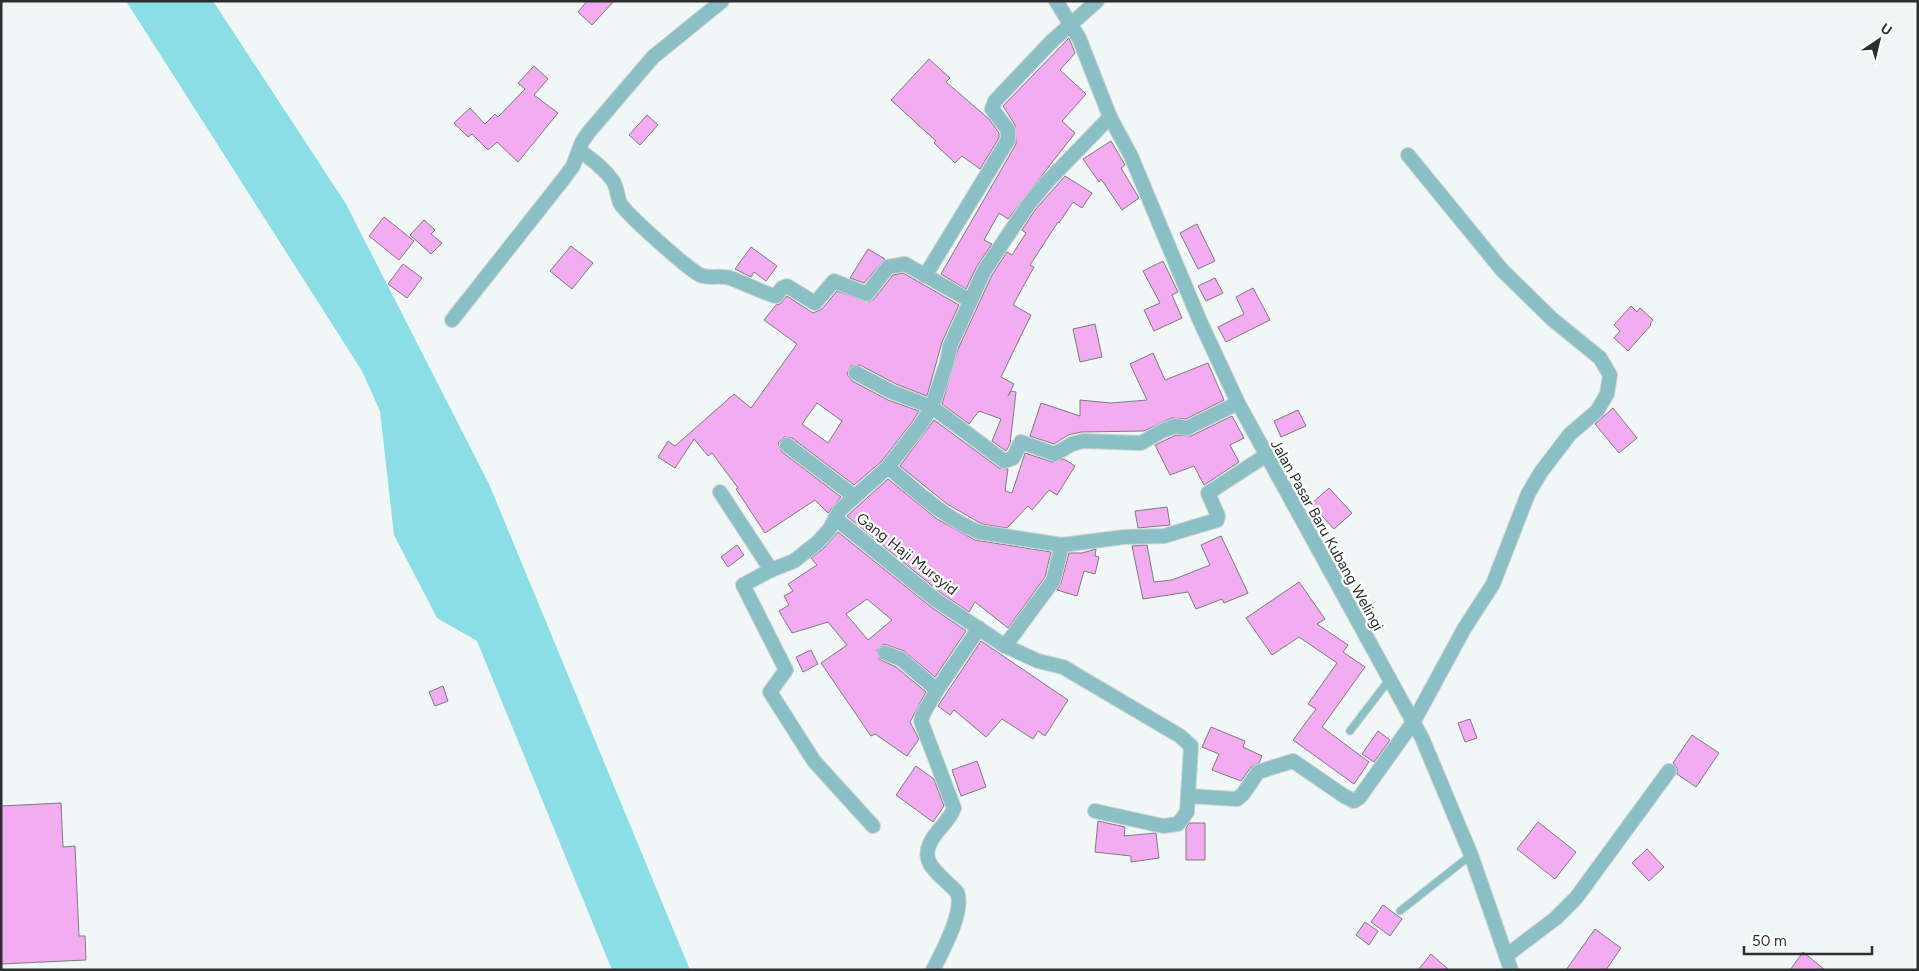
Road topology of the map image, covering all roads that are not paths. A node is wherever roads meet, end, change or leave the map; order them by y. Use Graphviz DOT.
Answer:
graph roads {
  1 [pos="722,1"];
  2 [pos="1056,1"];
  3 [pos="1097,1"];
  4 [pos="1072,24"];
  5 [pos="1110,117"];
  6 [pos="579,150"];
  7 [pos="1408,155"];
  8 [pos="925,276"];
  9 [pos="969,300"];
  10 [pos="452,320"];
  11 [pos="856,373"];
  12 [pos="1238,403"];
  13 [pos="932,407"];
  14 [pos="787,444"];
  15 [pos="1265,456"];
  16 [pos="888,467"];
  17 [pos="720,492"];
  18 [pos="854,496"];
  19 [pos="835,518"];
  20 [pos="1062,545"];
  21 [pos="772,570"];
  22 [pos="979,628"];
  23 [pos="1005,646"];
  24 [pos="885,653"];
  25 [pos="1389,680"];
  26 [pos="937,690"];
  27 [pos="1414,722"];
  28 [pos="1350,731"];
  29 [pos="1669,771"];
  30 [pos="1188,796"];
  31 [pos="1095,811"];
  32 [pos="873,826"];
  33 [pos="1471,855"];
  34 [pos="1400,911"];
  35 [pos="1506,956"];
  36 [pos="933,970"];
  37 [pos="1511,970"];
  1 -- 6 [label="street"];
  2 -- 4 [label="street, Jalan Pasar Baru Kubang Welingi"];
  3 -- 4 [label="street"];
  4 -- 5 [label="street, Jalan Pasar Baru Kubang Welingi"];
  4 -- 8 [label="street"];
  5 -- 9 [label="street, Gang Haji Mursyid"];
  5 -- 12 [label="street, Jalan Pasar Baru Kubang Welingi"];
  6 -- 8 [label="street"];
  6 -- 10 [label="street"];
  7 -- 27 [label="street"];
  8 -- 9 [label="street"];
  9 -- 13 [label="street, Gang Haji Mursyid"];
  11 -- 13 [label="street"];
  12 -- 13 [label="street"];
  12 -- 15 [label="street, Jalan Pasar Baru Kubang Welingi"];
  13 -- 16 [label="street, Gang Haji Mursyid"];
  14 -- 18 [label="street"];
  15 -- 20 [label="street"];
  15 -- 25 [label="street, Jalan Pasar Baru Kubang Welingi"];
  16 -- 18 [label="street, Gang Haji Mursyid"];
  16 -- 20 [label="street"];
  17 -- 21 [label="street"];
  18 -- 19 [label="street, Gang Haji Mursyid"];
  19 -- 21 [label="street"];
  19 -- 22 [label="street, Gang Haji Mursyid"];
  20 -- 23 [label="street"];
  21 -- 32 [label="street"];
  22 -- 23 [label="street, Gang Haji Mursyid"];
  22 -- 26 [label="street"];
  23 -- 30 [label="street, Gang Haji Mursyid"];
  24 -- 26 [label="street"];
  25 -- 27 [label="street, Jalan Pasar Baru Kubang Welingi"];
  25 -- 28 [label="lane"];
  26 -- 36 [label="street"];
  27 -- 30 [label="street"];
  27 -- 33 [label="street, Jalan Pasar Baru Kubang Welingi"];
  29 -- 35 [label="street"];
  30 -- 31 [label="street, Gang Haji Mursyid"];
  33 -- 34 [label="lane"];
  33 -- 35 [label="street, Jalan Pasar Baru Kubang Welingi"];
  35 -- 37 [label="street, Jalan Pasar Baru Kubang Welingi"];
}
